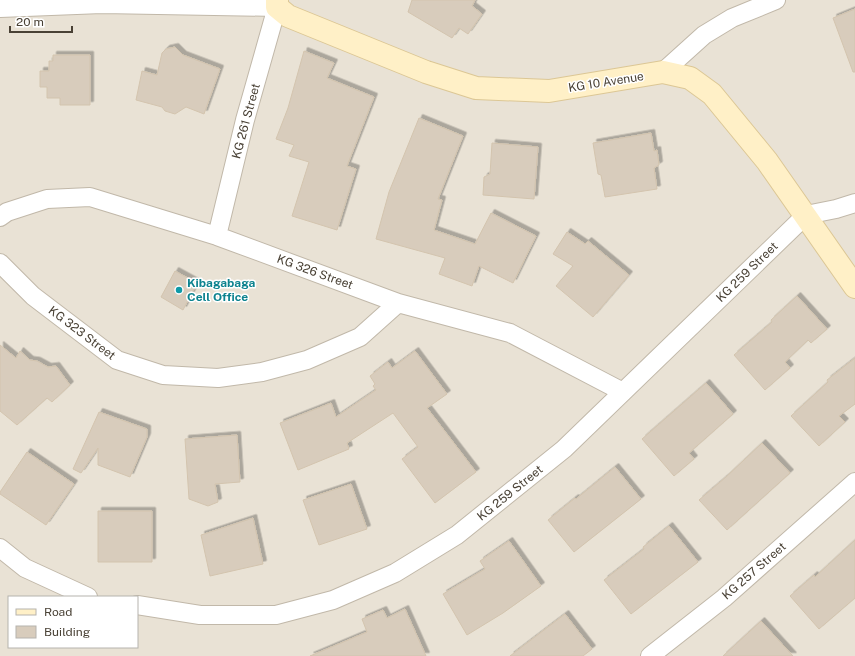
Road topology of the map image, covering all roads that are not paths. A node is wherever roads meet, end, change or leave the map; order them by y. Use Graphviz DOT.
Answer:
graph roads {
  1 [pos="776,0"];
  2 [pos="277,4"];
  3 [pos="0,8"];
  4 [pos="663,72"];
  5 [pos="855,204"];
  6 [pos="806,215"];
  7 [pos="0,217"];
  8 [pos="217,236"];
  9 [pos="0,263"];
  10 [pos="855,287"];
  11 [pos="398,303"];
  12 [pos="623,392"];
  13 [pos="855,482"];
  14 [pos="0,548"];
  15 [pos="86,596"];
  16 [pos="138,605"];
  17 [pos="650,656"];
  1 -- 4 [label="street"];
  2 -- 3 [label="street"];
  2 -- 4 [label="street, KG 10 Avenue"];
  2 -- 8 [label="street, KG 261 Street"];
  4 -- 6 [label="street, KG 10 Avenue"];
  5 -- 6 [label="street"];
  6 -- 10 [label="street, KG 10 Avenue"];
  6 -- 12 [label="street, KG 259 Street"];
  7 -- 8 [label="street, KG 326 Street"];
  8 -- 11 [label="street, KG 326 Street"];
  9 -- 11 [label="street, KG 323 Street"];
  11 -- 12 [label="street, KG 326 Street"];
  12 -- 16 [label="street, KG 259 Street"];
  13 -- 17 [label="street, KG 257 Street"];
  14 -- 15 [label="street"];
}
